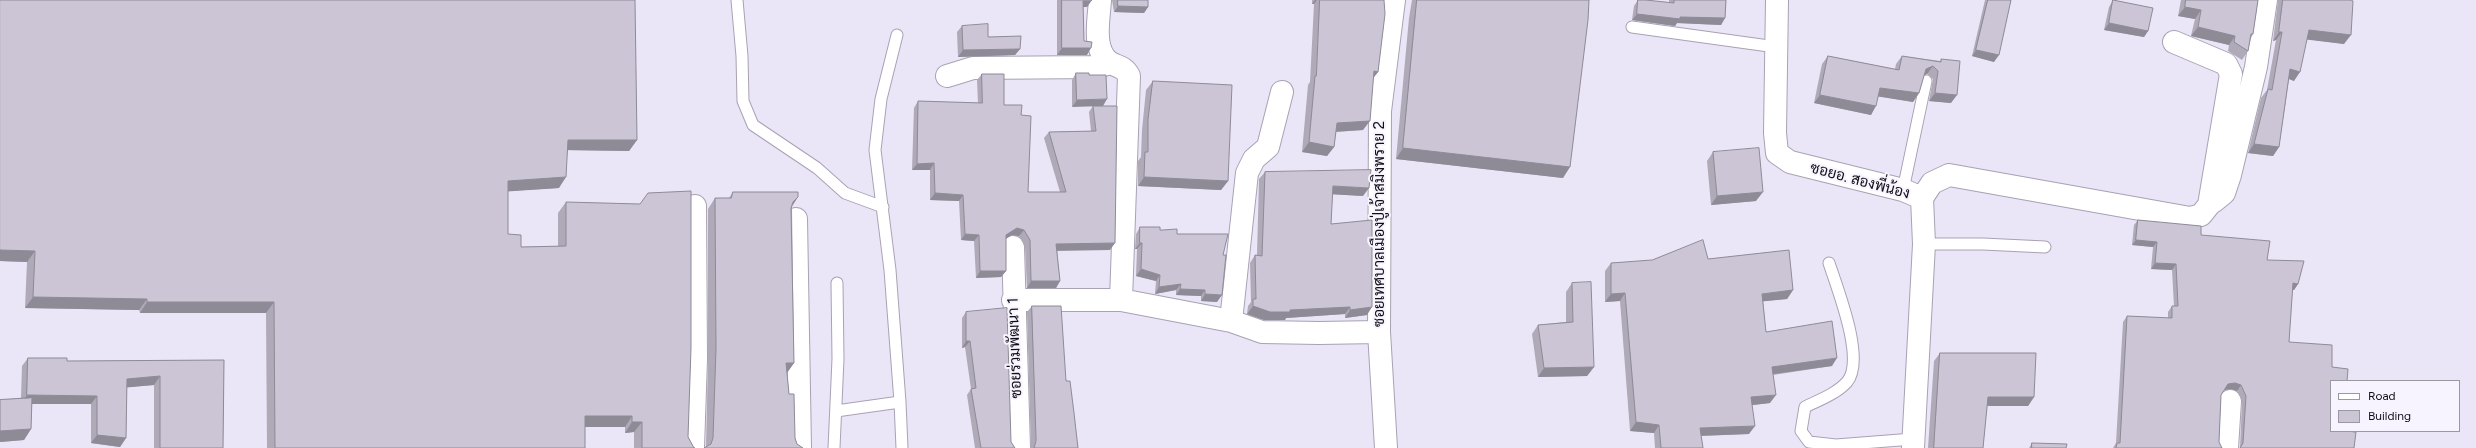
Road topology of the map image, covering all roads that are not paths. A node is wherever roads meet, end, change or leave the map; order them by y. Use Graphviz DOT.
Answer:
graph roads {
  1 [pos="737,0"];
  2 [pos="1100,0"];
  3 [pos="1394,0"];
  4 [pos="1777,0"];
  5 [pos="2266,0"];
  6 [pos="1632,27"];
  7 [pos="898,35"];
  8 [pos="2174,42"];
  9 [pos="1776,47"];
  10 [pos="1111,63"];
  11 [pos="947,76"];
  12 [pos="1926,81"];
  13 [pos="1282,92"];
  14 [pos="1903,190"];
  15 [pos="1922,198"];
  16 [pos="2209,205"];
  17 [pos="695,206"];
  18 [pos="883,207"];
  19 [pos="796,219"];
  20 [pos="1924,244"];
  21 [pos="1012,247"];
  22 [pos="2045,248"];
  23 [pos="1829,263"];
  24 [pos="837,283"];
  25 [pos="1013,300"];
  26 [pos="1121,300"];
  27 [pos="1231,321"];
  28 [pos="1379,332"];
  29 [pos="2230,401"];
  30 [pos="900,402"];
  31 [pos="836,411"];
  32 [pos="1913,443"];
  33 [pos="693,448"];
  34 [pos="800,448"];
  35 [pos="834,448"];
  36 [pos="902,448"];
  37 [pos="1019,448"];
  38 [pos="1386,448"];
  39 [pos="2227,448"];
  1 -- 18 [label="lane"];
  2 -- 10 [label="street"];
  3 -- 28 [label="street, ซอยเทศบาลเมืองปู่เจ้าสมิงพราย 2"];
  4 -- 9 [label="street, ซอยอ. สองพี่น้อง"];
  5 -- 16 [label="street"];
  6 -- 9 [label="lane"];
  7 -- 18 [label="lane"];
  8 -- 16 [label="street"];
  9 -- 14 [label="street, ซอยอ. สองพี่น้อง"];
  10 -- 11 [label="street"];
  10 -- 26 [label="street"];
  12 -- 14 [label="lane"];
  13 -- 27 [label="street"];
  14 -- 15 [label="street, ซอยอ. สองพี่น้อง"];
  15 -- 16 [label="street"];
  15 -- 20 [label="street, ซอยอ. สองพี่น้อง"];
  17 -- 33 [label="street"];
  18 -- 30 [label="lane"];
  19 -- 34 [label="street"];
  20 -- 22 [label="lane"];
  20 -- 32 [label="street, ซอยอ. สองพี่น้อง"];
  21 -- 25 [label="street, ซอยร่วมพัฒนา 1"];
  23 -- 32 [label="lane"];
  24 -- 31 [label="lane"];
  25 -- 26 [label="street"];
  25 -- 37 [label="street, ซอยร่วมพัฒนา 1"];
  26 -- 27 [label="street"];
  27 -- 28 [label="street"];
  28 -- 38 [label="street, ซอยเทศบาลเมืองปู่เจ้าสมิงพราย 2"];
  29 -- 39 [label="street"];
  30 -- 31 [label="lane"];
  30 -- 36 [label="lane"];
  31 -- 35 [label="lane"];
}
